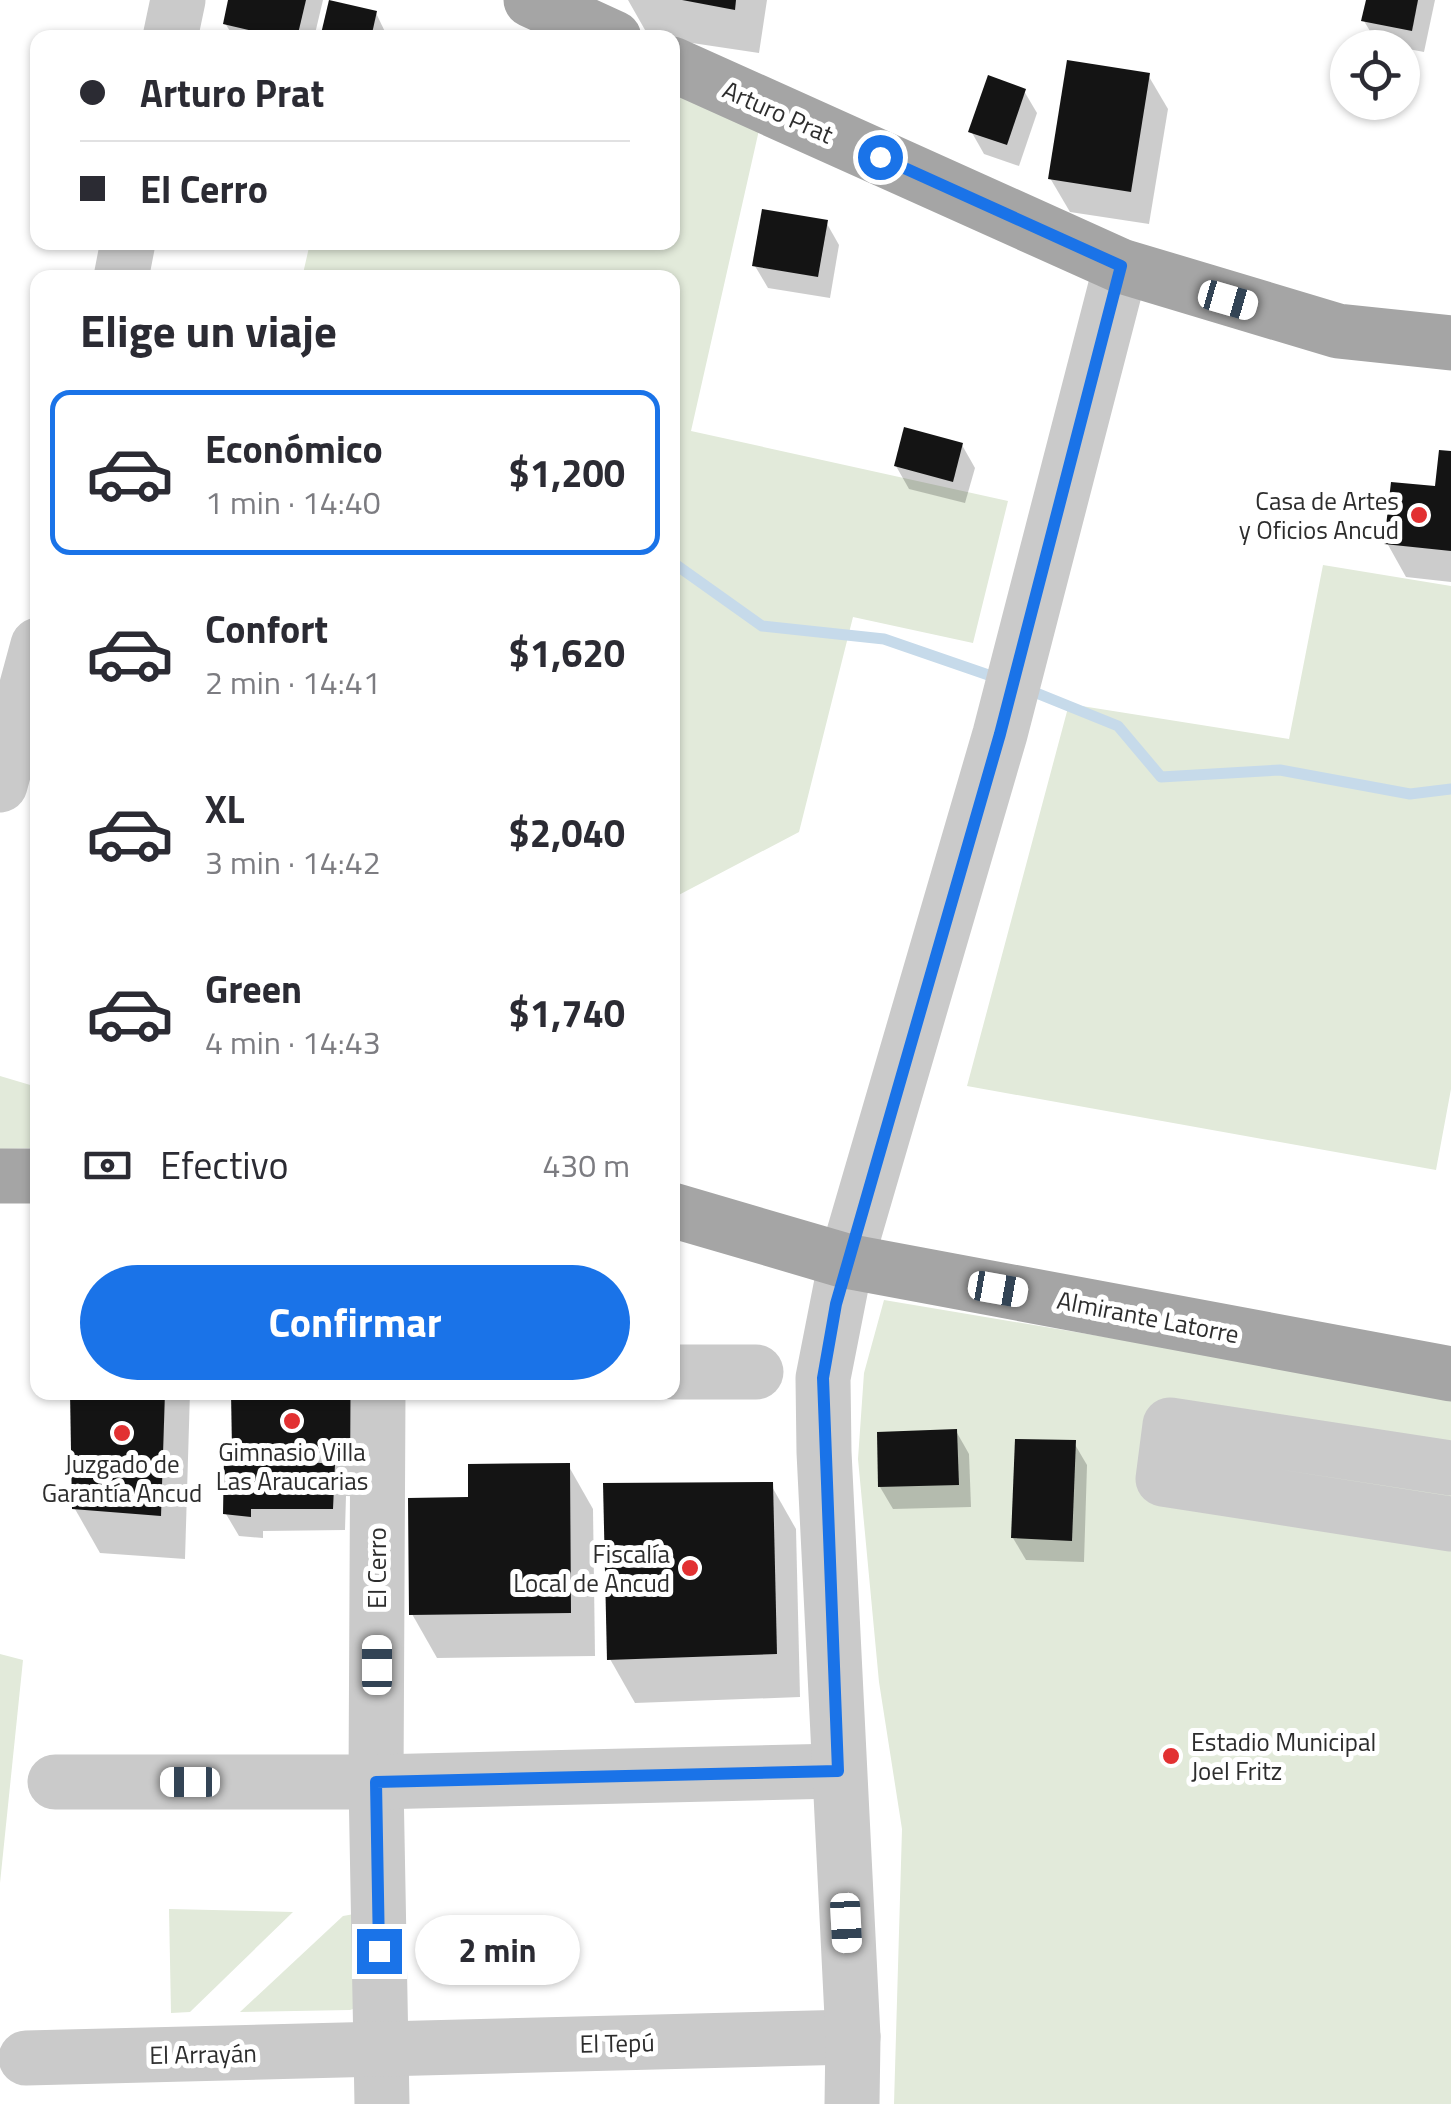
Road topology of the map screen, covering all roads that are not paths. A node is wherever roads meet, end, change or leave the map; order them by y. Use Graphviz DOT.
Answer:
graph roads {
  1 [pos="178,0"];
  2 [pos="531,0"];
  3 [pos="172,30"];
  4 [pos="597,30"];
  5 [pos="680,68"];
  6 [pos="1121,266"];
  7 [pos="1451,344"];
  8 [pos="30,674"];
  9 [pos="0,784"];
  10 [pos="0,1176"];
  11 [pos="30,1176"];
  12 [pos="680,1212"];
  13 [pos="846,1261"];
  14 [pos="680,1372"];
  15 [pos="756,1372"];
  16 [pos="1451,1374"];
  17 [pos="378,1400"];
  18 [pos="1451,1468"];
  19 [pos="1451,1524"];
  20 [pos="838,1771"];
  21 [pos="55,1782"];
  22 [pos="376,1782"];
  23 [pos="853,2038"];
  24 [pos="380,2049"];
  25 [pos="26,2058"];
  26 [pos="382,2104"];
  27 [pos="852,2104"];
  1 -- 3 [label="street"];
  2 -- 4 [label="main road"];
  5 -- 6 [label="main road, Arturo Prat"];
  6 -- 7 [label="main road, Arturo Prat"];
  6 -- 13 [label="street"];
  8 -- 9 [label="street"];
  10 -- 11 [label="main road"];
  12 -- 13 [label="main road, Almirante Latorre"];
  13 -- 16 [label="main road, Almirante Latorre"];
  13 -- 20 [label="street"];
  14 -- 15 [label="street"];
  17 -- 22 [label="street, El Cerro"];
  18 -- 19 [label="street"];
  20 -- 22 [label="street"];
  20 -- 23 [label="street"];
  21 -- 22 [label="street"];
  22 -- 24 [label="street, El Cerro"];
  23 -- 24 [label="street, El Tepú"];
  23 -- 27 [label="street"];
  24 -- 25 [label="street, El Arrayán"];
  24 -- 26 [label="street, El Cerro"];
}
